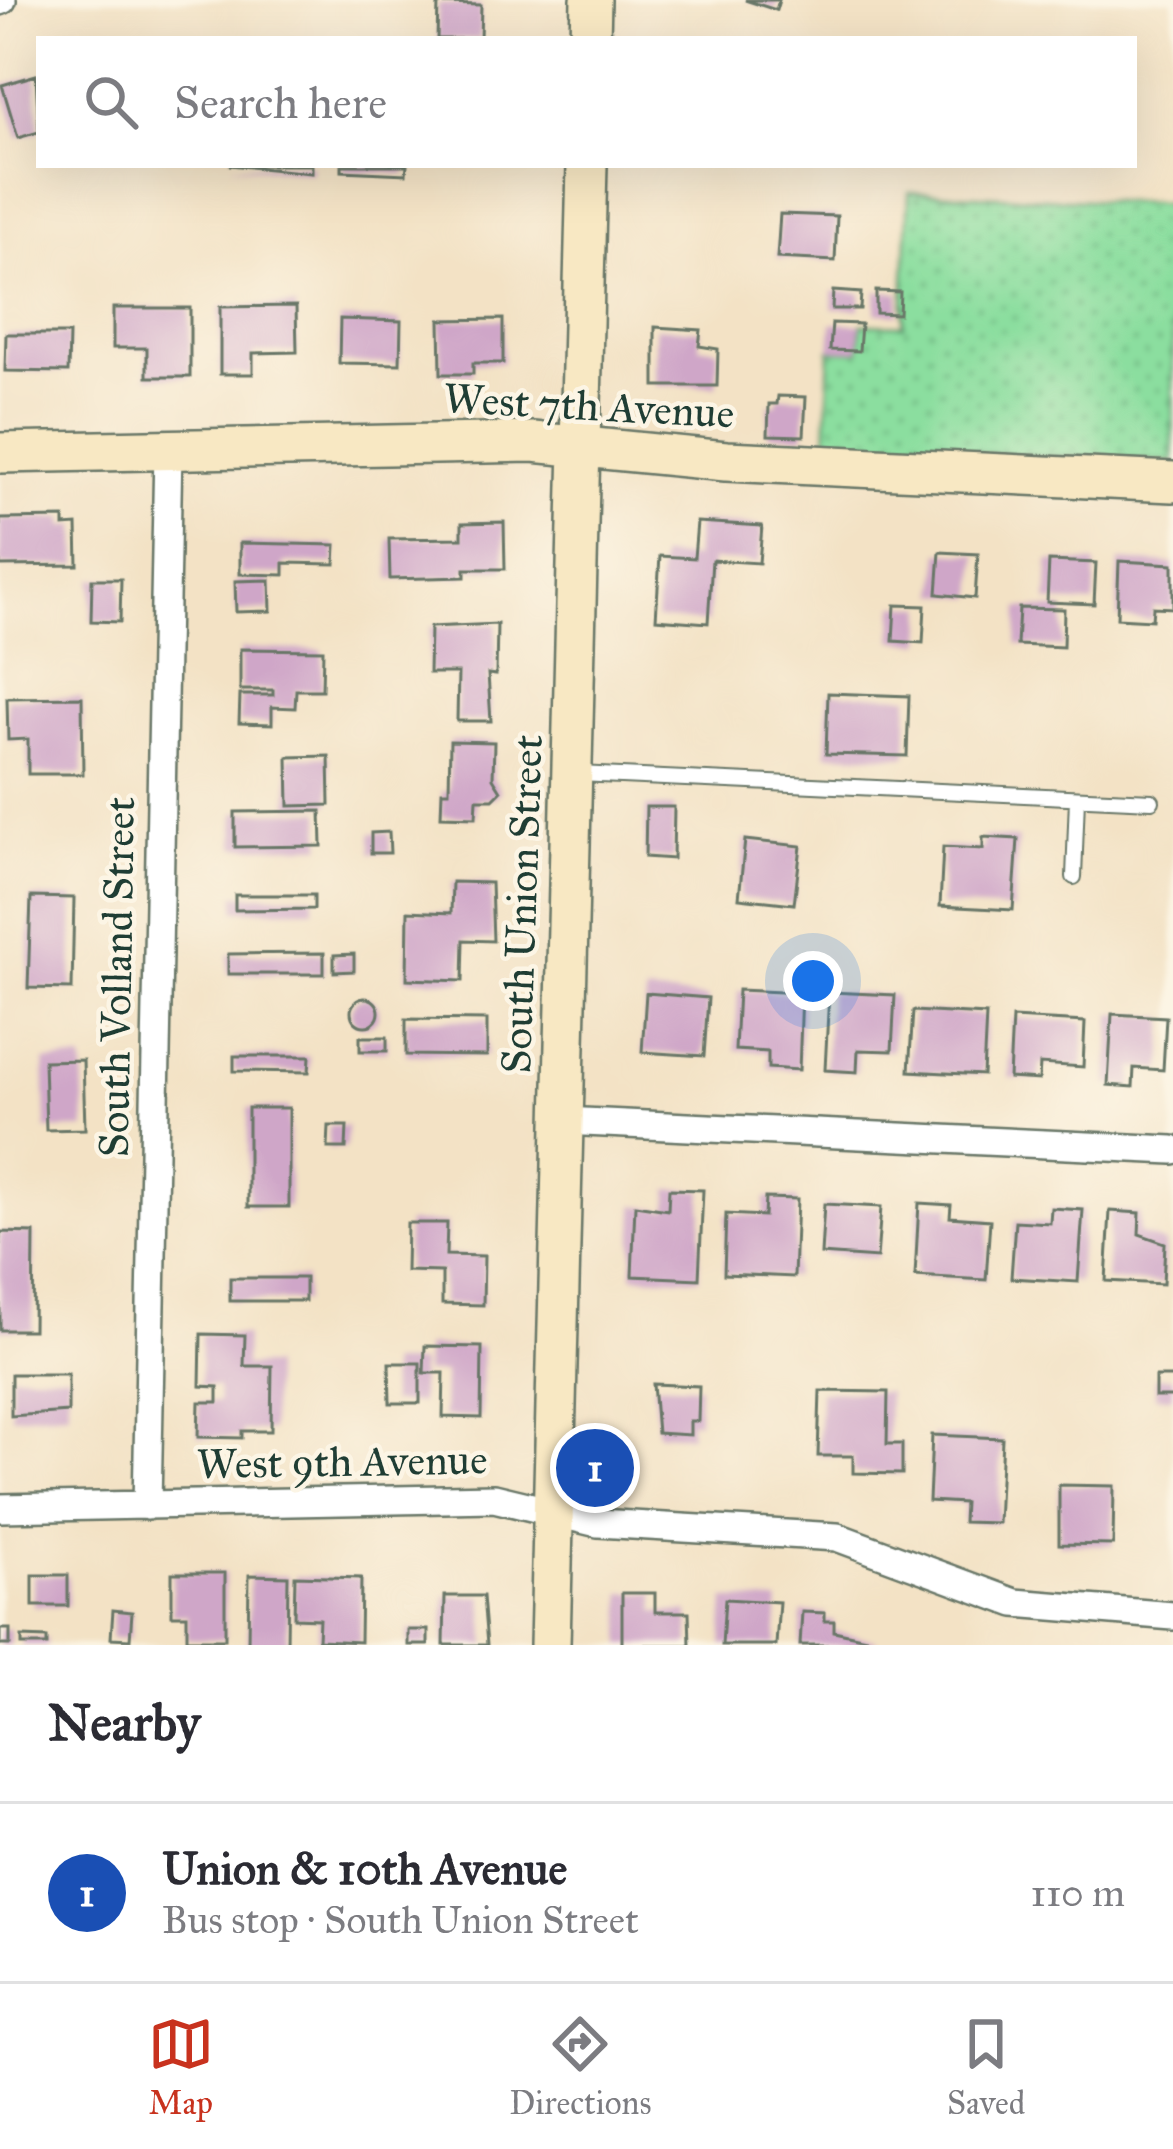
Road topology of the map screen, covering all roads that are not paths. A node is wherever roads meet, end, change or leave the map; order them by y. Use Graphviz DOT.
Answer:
graph roads {
  1 [pos="591,0"];
  2 [pos="590,36"];
  3 [pos="587,168"];
  4 [pos="580,447"];
  5 [pos="168,450"];
  6 [pos="0,453"];
  7 [pos="1173,482"];
  8 [pos="572,773"];
  9 [pos="1077,797"];
  10 [pos="1152,801"];
  11 [pos="1074,877"];
  12 [pos="563,1120"];
  13 [pos="1173,1150"];
  14 [pos="147,1506"];
  15 [pos="0,1508"];
  16 [pos="554,1512"];
  17 [pos="1173,1616"];
  18 [pos="550,1645"];
  1 -- 2 [label="main road"];
  3 -- 4 [label="main road, South Union Street"];
  4 -- 5 [label="main road, West 7th Avenue"];
  4 -- 7 [label="main road, West 7th Avenue"];
  4 -- 8 [label="main road, South Union Street"];
  5 -- 6 [label="main road, West 7th Avenue"];
  5 -- 14 [label="street, South Volland Street"];
  8 -- 9 [label="lane"];
  8 -- 12 [label="main road, South Union Street"];
  9 -- 10 [label="lane"];
  9 -- 11 [label="lane"];
  12 -- 13 [label="street"];
  12 -- 16 [label="main road, South Union Street"];
  14 -- 15 [label="street, West 9th Avenue"];
  14 -- 16 [label="street, West 9th Avenue"];
  16 -- 17 [label="street, West 9th Avenue"];
  16 -- 18 [label="main road, South Union Street"];
}
